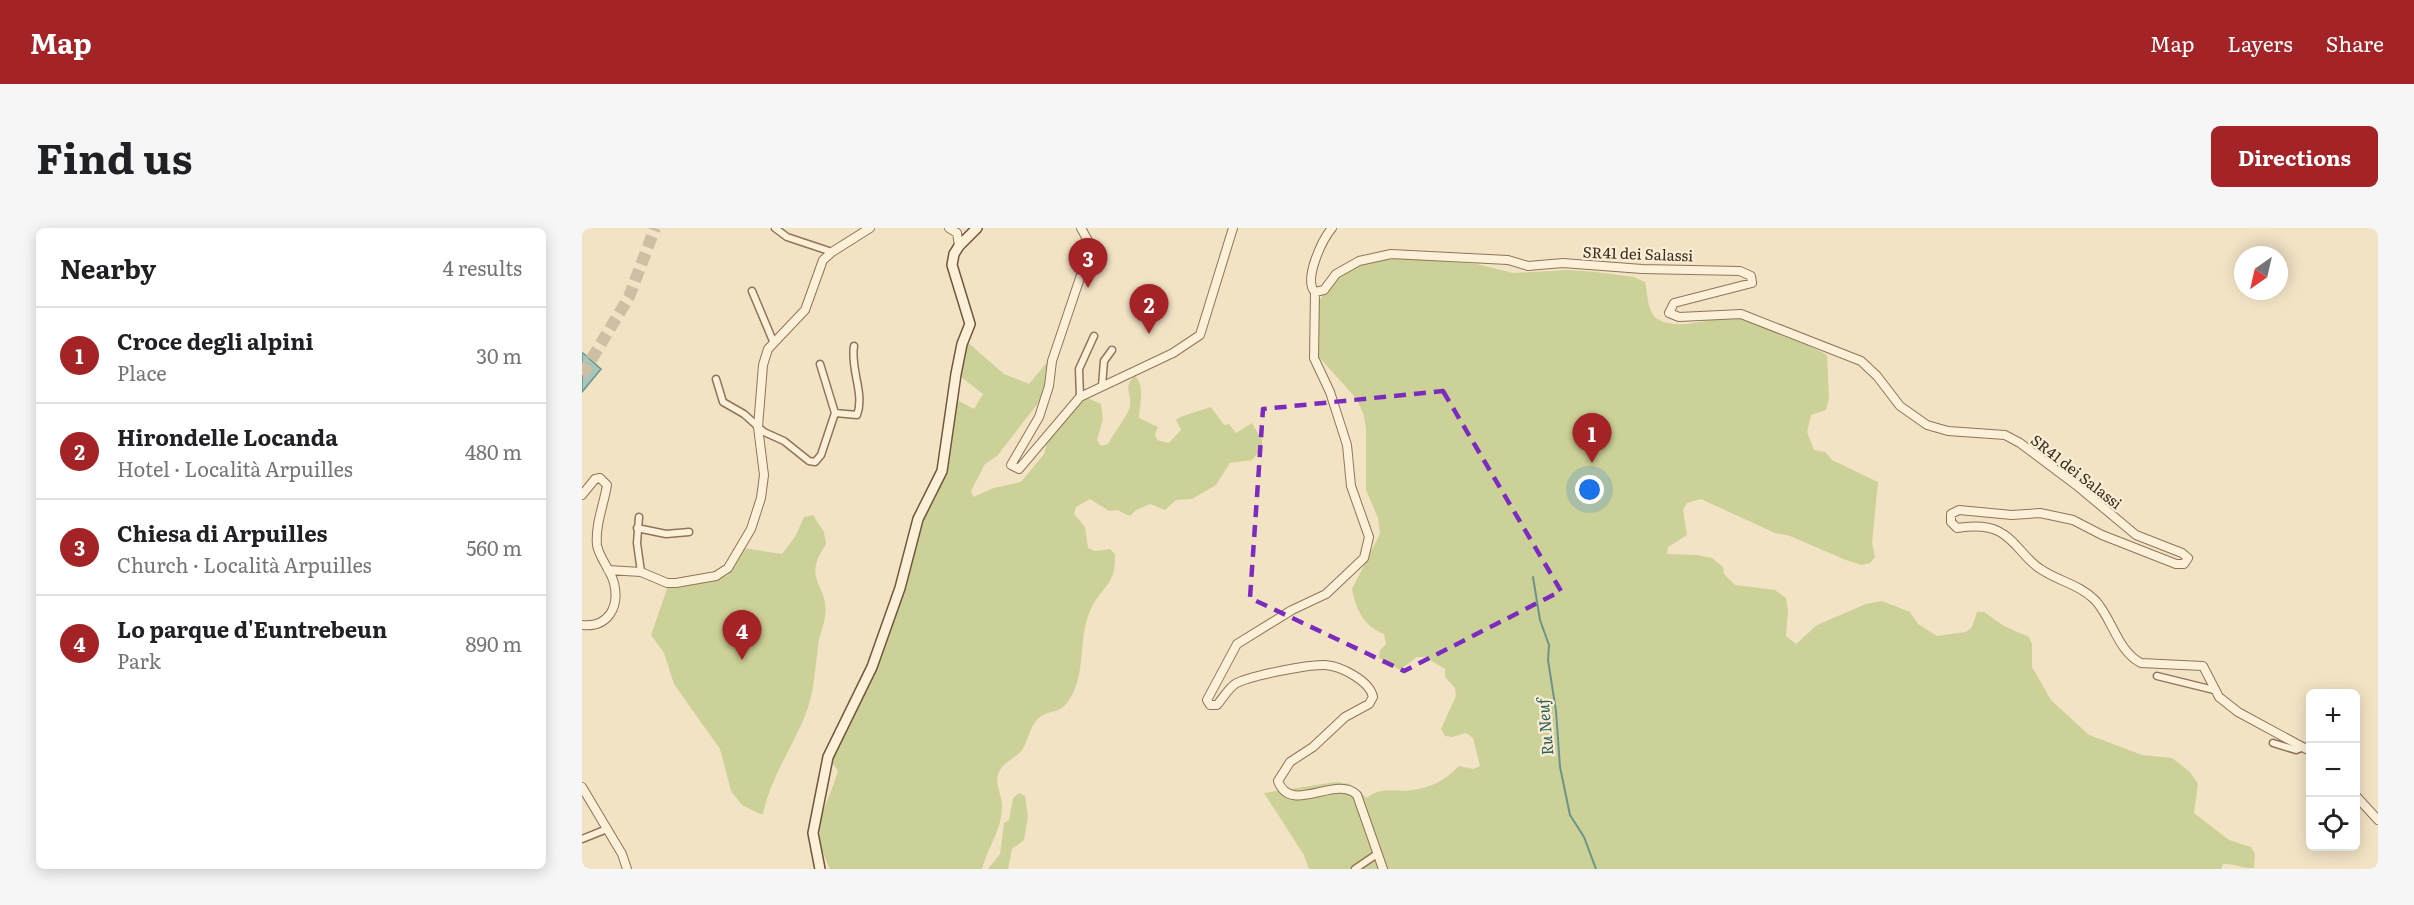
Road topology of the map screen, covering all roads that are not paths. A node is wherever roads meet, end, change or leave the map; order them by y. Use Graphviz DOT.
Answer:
graph roads {
  1 [pos="775,228"];
  2 [pos="870,228"];
  3 [pos="949,228"];
  4 [pos="977,228"];
  5 [pos="1081,228"];
  6 [pos="1233,228"];
  7 [pos="1332,228"];
  8 [pos="959,246"];
  9 [pos="832,252"];
  10 [pos="752,291"];
  11 [pos="1315,292"];
  12 [pos="1094,336"];
  13 [pos="773,341"];
  14 [pos="854,346"];
  15 [pos="1112,350"];
  16 [pos="820,364"];
  17 [pos="716,379"];
  18 [pos="1102,386"];
  19 [pos="1080,397"];
  20 [pos="835,413"];
  21 [pos="758,427"];
  22 [pos="582,495"];
  23 [pos="639,517"];
  24 [pos="637,528"];
  25 [pos="689,532"];
  26 [pos="608,570"];
  27 [pos="641,572"];
  28 [pos="582,625"];
  29 [pos="2157,676"];
  30 [pos="2214,690"];
  31 [pos="2273,743"];
  32 [pos="2306,748"];
  33 [pos="2306,749"];
  34 [pos="582,787"];
  35 [pos="2356,797"];
  36 [pos="2378,820"];
  37 [pos="607,829"];
  38 [pos="582,839"];
  39 [pos="1377,854"];
  40 [pos="627,869"];
  41 [pos="820,869"];
  42 [pos="1354,869"];
  43 [pos="1383,869"];
  1 -- 9 [label="street"];
  2 -- 9 [label="street"];
  3 -- 8 [label="street"];
  4 -- 8 [label="main road"];
  5 -- 19 [label="street"];
  6 -- 18 [label="street"];
  7 -- 11 [label="street"];
  8 -- 41 [label="main road"];
  9 -- 13 [label="street"];
  10 -- 13 [label="street"];
  11 -- 30 [label="street, SR41 dei Salassi"];
  11 -- 39 [label="street"];
  12 -- 19 [label="street"];
  13 -- 21 [label="street"];
  14 -- 20 [label="street"];
  15 -- 18 [label="street"];
  16 -- 20 [label="street"];
  17 -- 21 [label="street"];
  18 -- 19 [label="street"];
  20 -- 21 [label="street"];
  21 -- 27 [label="street"];
  22 -- 26 [label="street"];
  23 -- 24 [label="street"];
  24 -- 25 [label="street"];
  24 -- 27 [label="street"];
  26 -- 27 [label="street"];
  26 -- 28 [label="street"];
  29 -- 30 [label="street"];
  30 -- 32 [label="street, SR41 dei Salassi"];
  31 -- 33 [label="street"];
  34 -- 37 [label="street"];
  35 -- 36 [label="street"];
  37 -- 38 [label="street"];
  37 -- 40 [label="street"];
  39 -- 42 [label="street"];
  39 -- 43 [label="street"];
}
